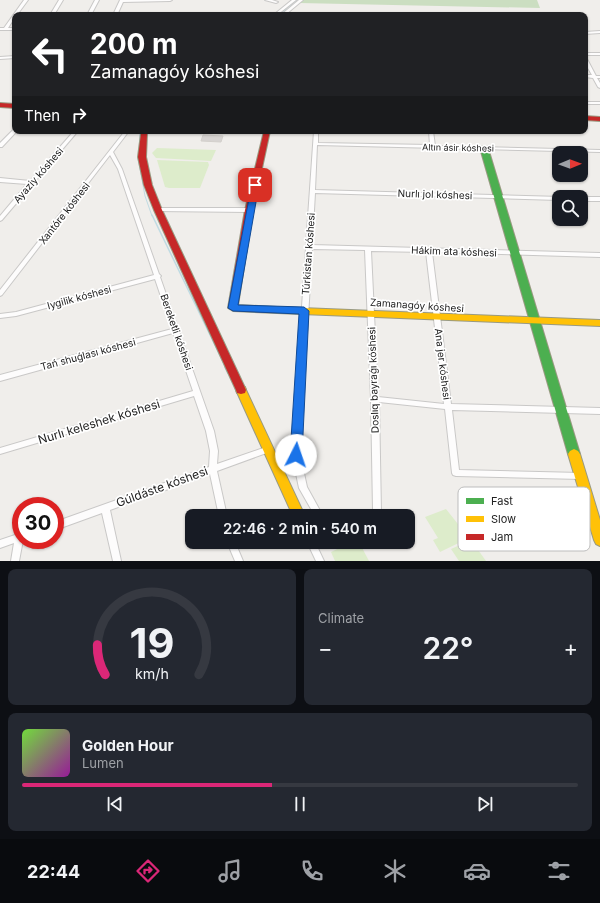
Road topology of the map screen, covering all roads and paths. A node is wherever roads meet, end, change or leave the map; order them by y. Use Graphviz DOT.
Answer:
graph roads {
  1 [pos="26,0"];
  2 [pos="61,0"];
  3 [pos="97,0"];
  4 [pos="122,0"];
  5 [pos="170,0"];
  6 [pos="267,0"];
  7 [pos="294,0"];
  8 [pos="301,0"];
  9 [pos="276,2"];
  10 [pos="17,12"];
  11 [pos="54,12"];
  12 [pos="91,12"];
  13 [pos="117,12"];
  14 [pos="279,12"];
  15 [pos="287,12"];
  16 [pos="12,19"];
  17 [pos="0,29"];
  18 [pos="5,29"];
  19 [pos="12,29"];
  20 [pos="588,32"];
  21 [pos="600,32"];
  22 [pos="588,54"];
  23 [pos="600,54"];
  24 [pos="12,57"];
  25 [pos="0,58"];
  26 [pos="588,65"];
  27 [pos="588,76"];
  28 [pos="594,77"];
  29 [pos="600,77"];
  30 [pos="600,87"];
  31 [pos="588,103"];
  32 [pos="600,104"];
  33 [pos="0,106"];
  34 [pos="12,106"];
  35 [pos="588,118"];
  36 [pos="600,119"];
  37 [pos="12,134"];
  38 [pos="73,134"];
  39 [pos="125,134"];
  40 [pos="144,134"];
  41 [pos="266,134"];
  42 [pos="316,134"];
  43 [pos="431,134"];
  44 [pos="315,144"];
  45 [pos="0,146"];
  46 [pos="433,147"];
  47 [pos="484,148"];
  48 [pos="600,151"];
  49 [pos="111,152"];
  50 [pos="0,180"];
  51 [pos="31,183"];
  52 [pos="312,191"];
  53 [pos="498,196"];
  54 [pos="552,198"];
  55 [pos="588,199"];
  56 [pos="600,199"];
  57 [pos="158,210"];
  58 [pos="249,210"];
  59 [pos="0,219"];
  60 [pos="308,247"];
  61 [pos="368,248"];
  62 [pos="429,250"];
  63 [pos="515,252"];
  64 [pos="600,255"];
  65 [pos="158,276"];
  66 [pos="0,294"];
  67 [pos="304,311"];
  68 [pos="371,313"];
  69 [pos="0,316"];
  70 [pos="438,318"];
  71 [pos="535,322"];
  72 [pos="600,323"];
  73 [pos="176,330"];
  74 [pos="0,378"];
  75 [pos="197,392"];
  76 [pos="375,399"];
  77 [pos="449,407"];
  78 [pos="560,409"];
  79 [pos="600,410"];
  80 [pos="269,449"];
  81 [pos="0,451"];
  82 [pos="296,455"];
  83 [pos="275,463"];
  84 [pos="213,468"];
  85 [pos="581,476"];
  86 [pos="585,487"];
  87 [pos="590,501"];
  88 [pos="105,508"];
  89 [pos="222,509"];
  90 [pos="297,509"];
  91 [pos="315,509"];
  92 [pos="373,509"];
  93 [pos="597,520"];
  94 [pos="64,523"];
  95 [pos="12,540"];
  96 [pos="600,540"];
  97 [pos="0,544"];
  98 [pos="18,549"];
  99 [pos="234,549"];
  100 [pos="314,549"];
  101 [pos="15,561"];
  102 [pos="117,561"];
  103 [pos="239,561"];
  104 [pos="320,561"];
  1 -- 10 [label="street"];
  2 -- 11 [label="street"];
  3 -- 12 [label="street"];
  4 -- 5 [label="street"];
  4 -- 13 [label="street"];
  6 -- 9 [label="street"];
  7 -- 14 [label="street"];
  8 -- 15 [label="street"];
  16 -- 18 [label="street"];
  17 -- 18 [label="street"];
  18 -- 19 [label="street"];
  20 -- 21 [label="street"];
  22 -- 23 [label="street"];
  24 -- 25 [label="street"];
  26 -- 28 [label="street"];
  27 -- 28 [label="street"];
  28 -- 29 [label="street"];
  28 -- 30 [label="street"];
  31 -- 32 [label="street"];
  33 -- 34 [label="street"];
  35 -- 36 [label="street"];
  37 -- 45 [label="street"];
  38 -- 51 [label="street, Ayaziy kóshesi"];
  39 -- 49 [label="street, Xantóre kóshesi"];
  40 -- 57 [label="street"];
  41 -- 58 [label="street"];
  42 -- 44 [label="street, Túrkistan kóshesi"];
  43 -- 46 [label="street"];
  44 -- 46 [label="street, Altın ásir kóshesi"];
  44 -- 52 [label="street, Túrkistan kóshesi"];
  46 -- 47 [label="street, Altın ásir kóshesi"];
  47 -- 48 [label="street, Altın ásir kóshesi"];
  47 -- 53 [label="street"];
  49 -- 65 [label="street, Bereketli kóshesi"];
  49 -- 66 [label="street, Xantóre kóshesi"];
  50 -- 51 [label="street"];
  51 -- 59 [label="street, Ayaziy kóshesi"];
  52 -- 53 [label="street, Nurlı jol kóshesi"];
  52 -- 60 [label="street, Túrkistan kóshesi"];
  53 -- 54 [label="street, Nurlı jol kóshesi"];
  53 -- 63 [label="street"];
  55 -- 56 [label="street"];
  57 -- 58 [label="street"];
  57 -- 80 [label="street"];
  58 -- 67 [label="street, Zamanagóy kóshesi"];
  60 -- 61 [label="street, Hákim ata kóshesi"];
  60 -- 67 [label="street, Túrkistan kóshesi"];
  61 -- 62 [label="street, Hákim ata kóshesi"];
  61 -- 68 [label="street, Doslıq bayraǵı kóshesi"];
  62 -- 63 [label="street, Hákim ata kóshesi"];
  62 -- 70 [label="street, Ana jer kóshesi"];
  63 -- 64 [label="street, Hákim ata kóshesi"];
  63 -- 71 [label="street"];
  65 -- 69 [label="street, Iygilik kóshesi"];
  65 -- 73 [label="street, Bereketli kóshesi"];
  67 -- 68 [label="street, Zamanagóy kóshesi"];
  67 -- 82 [label="street, Túrkistan kóshesi"];
  68 -- 70 [label="street, Zamanagóy kóshesi"];
  68 -- 76 [label="street, Doslıq bayraǵı kóshesi"];
  70 -- 71 [label="street, Zamanagóy kóshesi"];
  70 -- 77 [label="street, Ana jer kóshesi"];
  71 -- 72 [label="street, Zamanagóy kóshesi"];
  71 -- 78 [label="street"];
  73 -- 74 [label="street, Tań shuǵlası kóshesi"];
  73 -- 75 [label="street, Bereketli kóshesi"];
  75 -- 81 [label="street, Nurlı keleshek kóshesi"];
  75 -- 84 [label="street, Bereketli kóshesi"];
  76 -- 77 [label="street, Ana jer kóshesi"];
  76 -- 92 [label="street, Doslıq bayraǵı kóshesi"];
  77 -- 78 [label="street, Ana jer kóshesi"];
  77 -- 85 [label="street, Ana jer kóshesi"];
  78 -- 79 [label="street, Ana jer kóshesi"];
  78 -- 85 [label="street"];
  80 -- 83 [label="street"];
  80 -- 84 [label="street, Gúldáste kóshesi"];
  82 -- 83 [label="street"];
  82 -- 91 [label="street, Túrkistan kóshesi"];
  83 -- 90 [label="street"];
  84 -- 88 [label="street, Gúldáste kóshesi"];
  84 -- 89 [label="street, Bereketli kóshesi"];
  85 -- 86 [label="street"];
  87 -- 93 [label="street"];
  88 -- 94 [label="street, Gúldáste kóshesi"];
  88 -- 102 [label="street"];
  93 -- 96 [label="street"];
  95 -- 97 [label="street"];
  98 -- 101 [label="street"];
  99 -- 103 [label="street"];
  100 -- 104 [label="street"];
}
